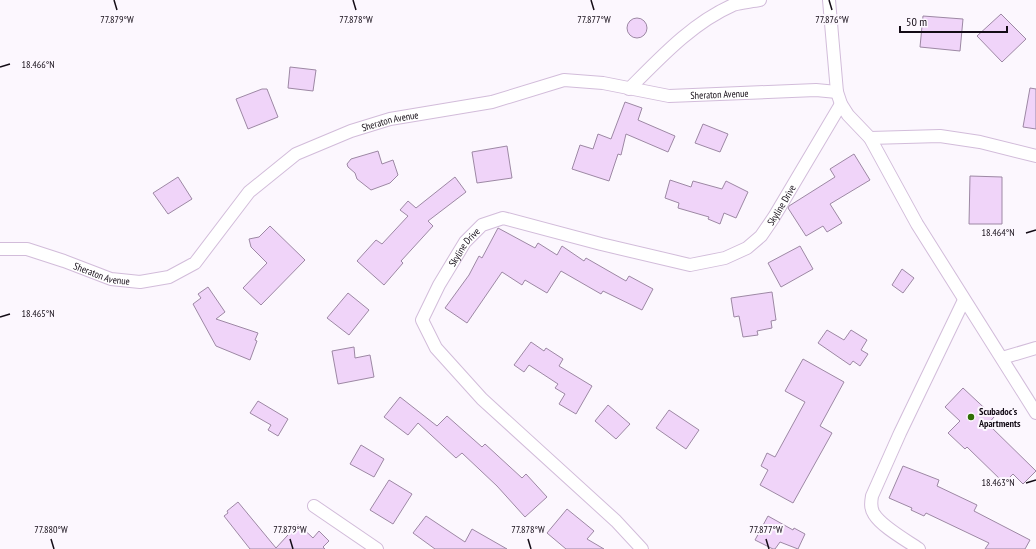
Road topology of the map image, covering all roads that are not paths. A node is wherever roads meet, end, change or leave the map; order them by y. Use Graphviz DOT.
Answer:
graph roads {
  1 [pos="760,0"];
  2 [pos="829,0"];
  3 [pos="629,89"];
  4 [pos="837,92"];
  5 [pos="842,104"];
  6 [pos="870,138"];
  7 [pos="1036,156"];
  8 [pos="0,249"];
  9 [pos="964,300"];
  10 [pos="1036,348"];
  11 [pos="1002,358"];
  12 [pos="1036,413"];
  13 [pos="314,506"];
  14 [pos="377,549"];
  15 [pos="642,549"];
  16 [pos="919,549"];
  1 -- 3 [label="street"];
  2 -- 4 [label="street"];
  3 -- 4 [label="street, Sheraton Avenue"];
  3 -- 8 [label="street, Sheraton Avenue"];
  4 -- 5 [label="street"];
  5 -- 6 [label="street"];
  5 -- 15 [label="street, Skyline Drive"];
  6 -- 7 [label="street"];
  6 -- 9 [label="street"];
  9 -- 11 [label="street"];
  9 -- 16 [label="street"];
  10 -- 11 [label="street"];
  11 -- 12 [label="street"];
  13 -- 14 [label="street"];
}
